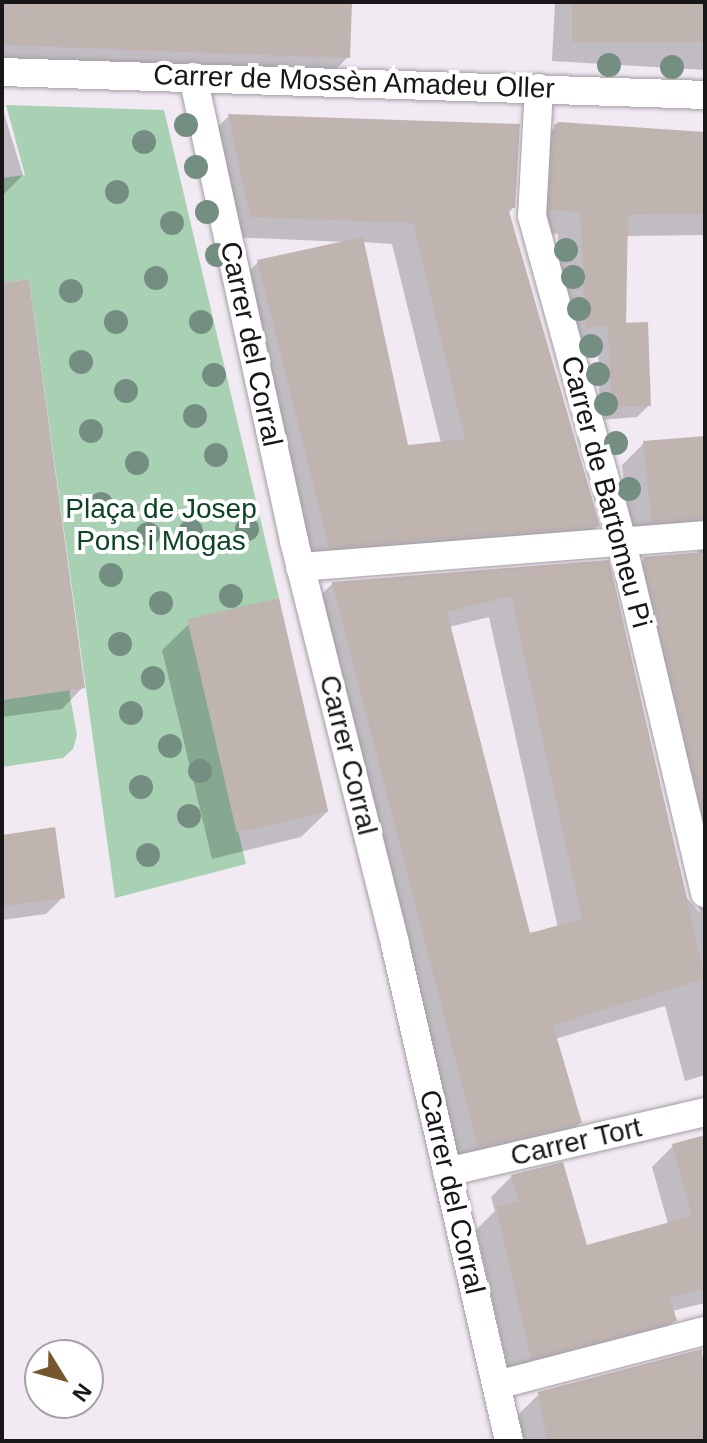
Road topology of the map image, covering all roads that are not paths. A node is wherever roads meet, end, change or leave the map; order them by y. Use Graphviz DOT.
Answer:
graph roads {
  1 [pos="2,72"];
  2 [pos="193,77"];
  3 [pos="539,88"];
  4 [pos="705,95"];
  5 [pos="705,535"];
  6 [pos="621,538"];
  7 [pos="300,567"];
  8 [pos="705,893"];
  9 [pos="395,944"];
  10 [pos="705,1112"];
  11 [pos="447,1172"];
  12 [pos="705,1331"];
  13 [pos="497,1385"];
  14 [pos="509,1441"];
  1 -- 2 [label="street, Carrer de Mossèn Amadeu Oller"];
  2 -- 3 [label="street, Carrer de Mossèn Amadeu Oller"];
  2 -- 7 [label="street, Carrer del Corral"];
  3 -- 4 [label="street, Carrer de Mossèn Amadeu Oller"];
  3 -- 6 [label="street, Carrer de Bartomeu Pi"];
  5 -- 6 [label="street"];
  6 -- 7 [label="street"];
  6 -- 8 [label="street, Carrer de Bartomeu Pi"];
  7 -- 9 [label="street, Carrer Corral"];
  9 -- 11 [label="street, Carrer del Corral"];
  10 -- 11 [label="street, Carrer Tort"];
  11 -- 13 [label="street, Carrer del Corral"];
  12 -- 13 [label="street"];
  13 -- 14 [label="street, Carrer del Corral"];
}
